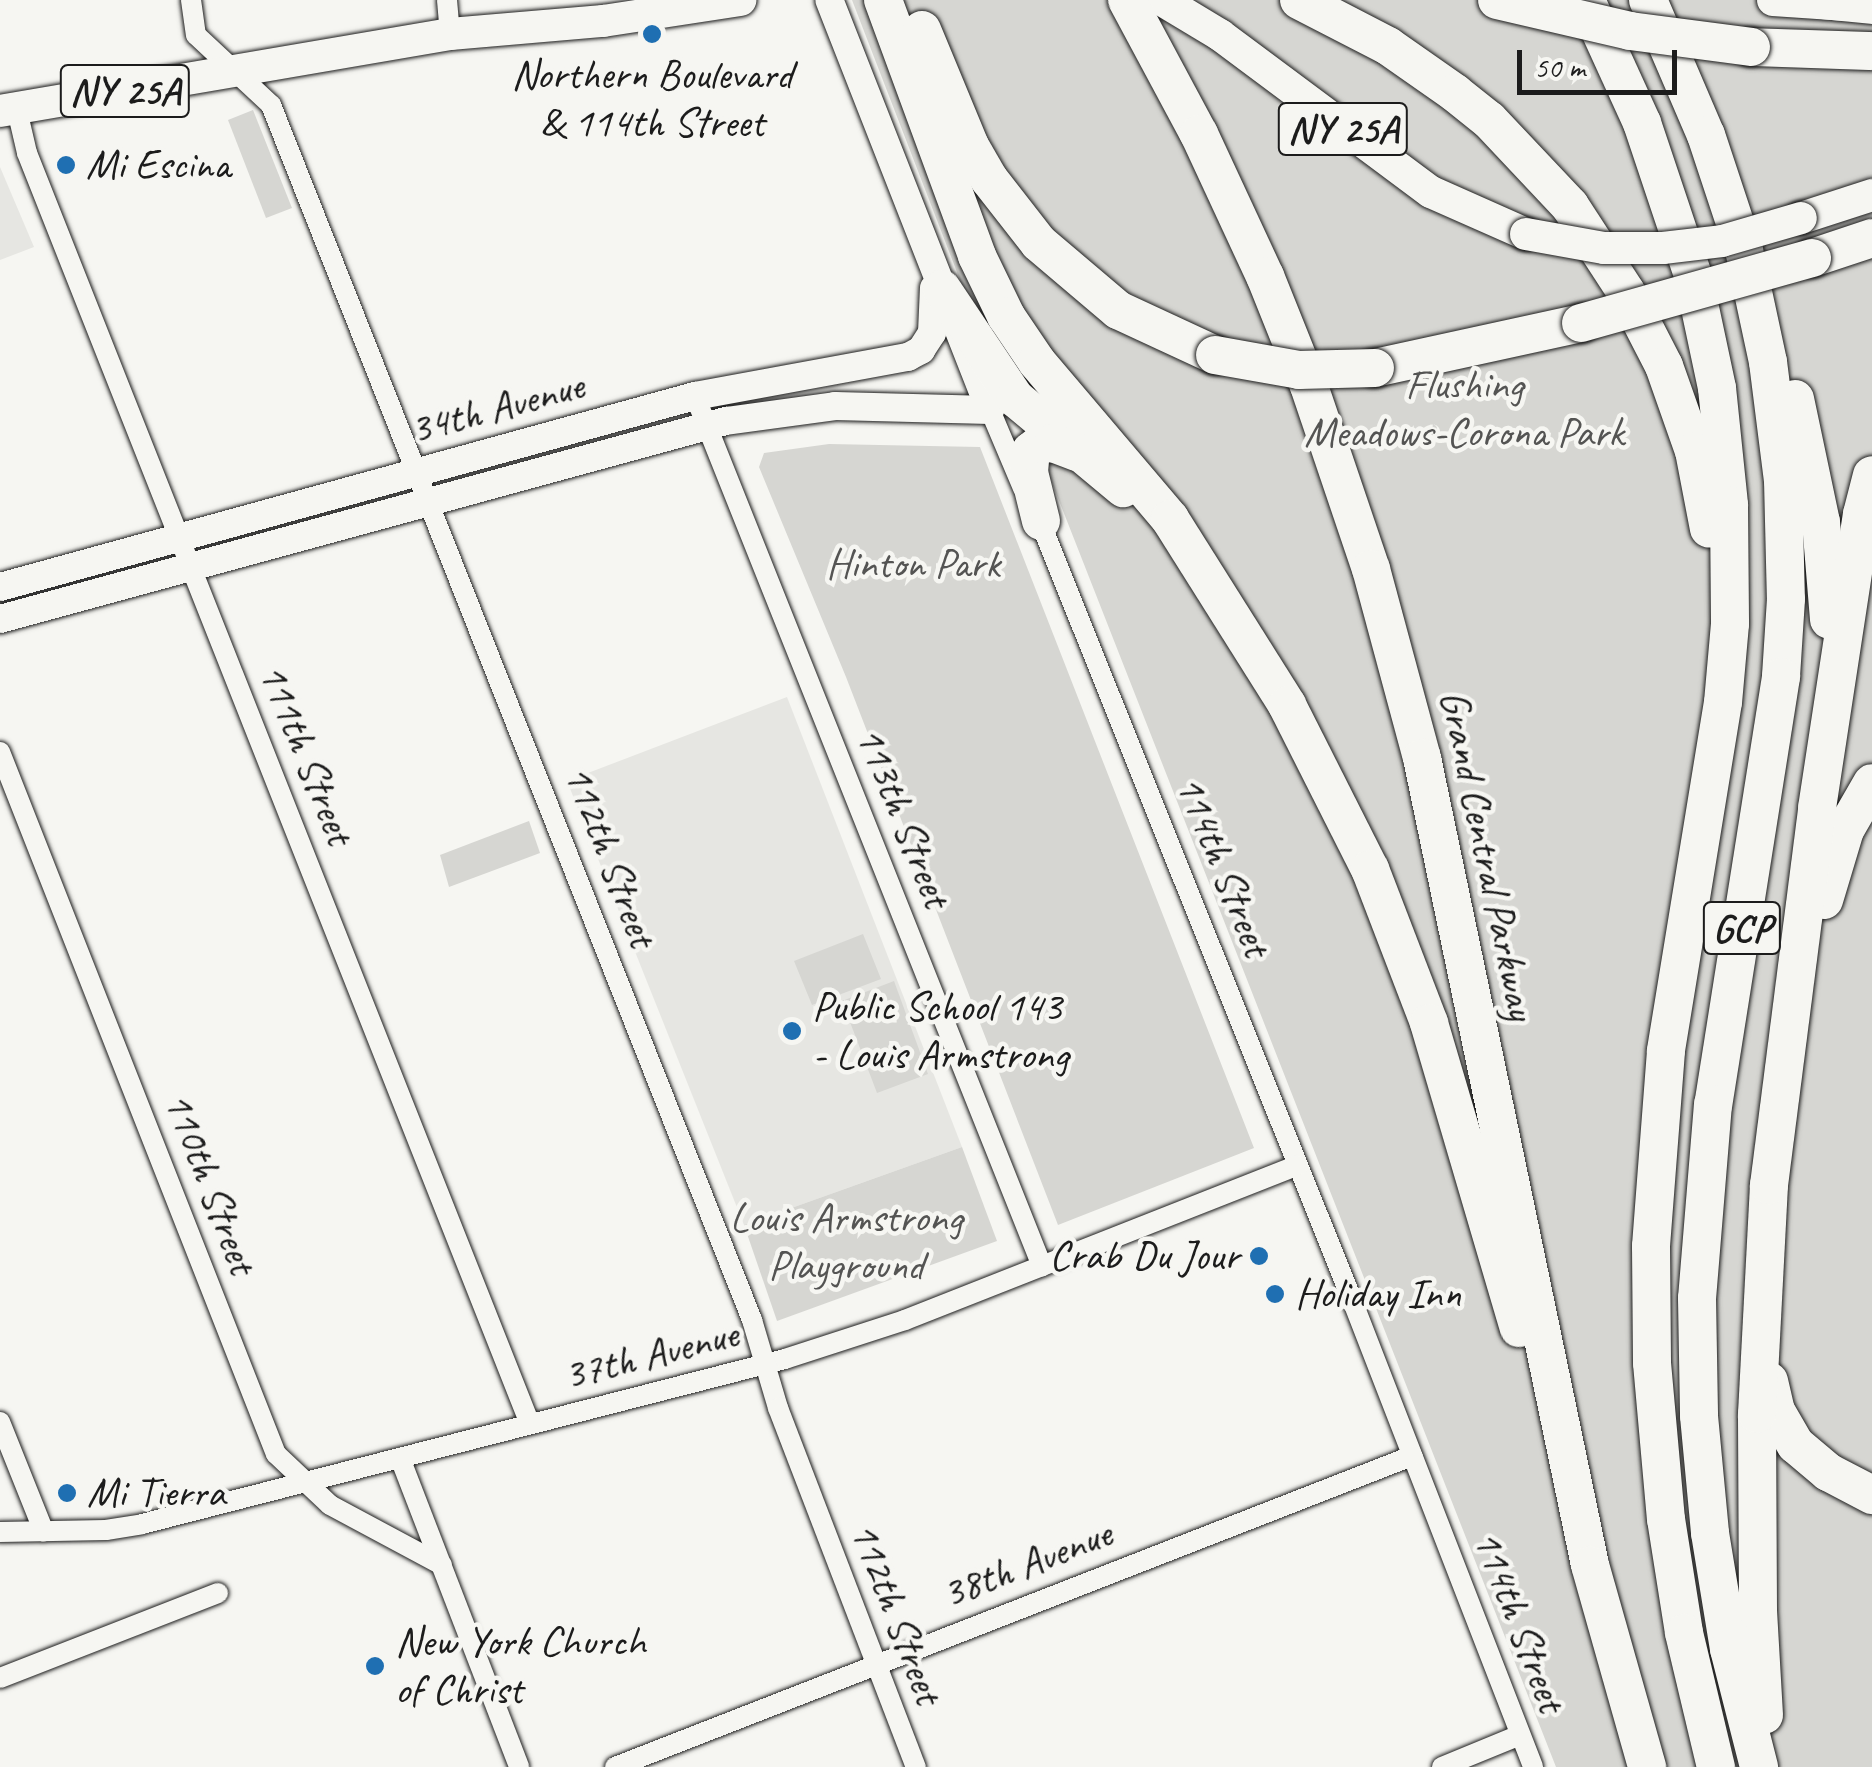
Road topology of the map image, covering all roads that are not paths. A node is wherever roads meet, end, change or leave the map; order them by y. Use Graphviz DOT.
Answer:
graph roads {
  1 [pos="191,0"];
  2 [pos="447,0"];
  3 [pos="574,0"];
  4 [pos="740,0"];
  5 [pos="829,0"];
  6 [pos="882,0"];
  7 [pos="910,0"];
  8 [pos="1127,0"];
  9 [pos="1300,0"];
  10 [pos="1496,0"];
  11 [pos="1586,0"];
  12 [pos="1648,0"];
  13 [pos="1773,0"];
  14 [pos="1822,0"];
  15 [pos="1157,2"];
  16 [pos="1872,6"];
  17 [pos="450,34"];
  18 [pos="1872,51"];
  19 [pos="1164,64"];
  20 [pos="910,68"];
  21 [pos="232,72"];
  22 [pos="1690,96"];
  23 [pos="8,110"];
  24 [pos="1872,195"];
  25 [pos="1872,238"];
  26 [pos="935,271"];
  27 [pos="1215,355"];
  28 [pos="695,396"];
  29 [pos="990,410"];
  30 [pos="1044,424"];
  31 [pos="707,426"];
  32 [pos="1082,455"];
  33 [pos="416,471"];
  34 [pos="1872,474"];
  35 [pos="429,502"];
  36 [pos="1041,521"];
  37 [pos="180,537"];
  38 [pos="191,567"];
  39 [pos="1201,568"];
  40 [pos="0,587"];
  41 [pos="0,619"];
  42 [pos="1718,741"];
  43 [pos="0,752"];
  44 [pos="1872,782"];
  45 [pos="1817,808"];
  46 [pos="1783,1078"];
  47 [pos="1298,1165"];
  48 [pos="1765,1243"];
  49 [pos="1042,1266"];
  50 [pos="764,1365"];
  51 [pos="0,1422"];
  52 [pos="530,1424"];
  53 [pos="1412,1456"];
  54 [pos="400,1458"];
  55 [pos="1872,1462"];
  56 [pos="1828,1472"];
  57 [pos="305,1482"];
  58 [pos="1872,1495"];
  59 [pos="0,1532"];
  60 [pos="44,1532"];
  61 [pos="442,1565"];
  62 [pos="218,1593"];
  63 [pos="1599,1604"];
  64 [pos="874,1664"];
  65 [pos="0,1678"];
  66 [pos="1520,1735"];
  67 [pos="519,1767"];
  68 [pos="615,1767"];
  69 [pos="916,1767"];
  70 [pos="1442,1767"];
  71 [pos="1533,1767"];
  72 [pos="1648,1767"];
  73 [pos="1716,1767"];
  74 [pos="1759,1767"];
  75 [pos="1770,1767"];
  1 -- 21 [label="street, 112th Street"];
  2 -- 17 [label="street"];
  3 -- 17 [label="main road"];
  4 -- 17 [label="main road"];
  5 -- 26 [label="street, 114th Street"];
  6 -- 20 [label="highway"];
  7 -- 27 [label="highway"];
  8 -- 19 [label="highway, Grand Central Parkway"];
  9 -- 42 [label="highway"];
  10 -- 18 [label="highway, bridge"];
  11 -- 42 [label="highway, GCP"];
  12 -- 22 [label="highway, GCP"];
  13 -- 16 [label="main road"];
  14 -- 16 [label="highway"];
  15 -- 19 [label="highway"];
  15 -- 24 [label="main road, NY 25A, bridge"];
  17 -- 21 [label="main road, NY 25A"];
  19 -- 63 [label="highway, Grand Central Parkway"];
  20 -- 27 [label="highway"];
  20 -- 39 [label="highway"];
  21 -- 23 [label="main road, NY 25A"];
  21 -- 33 [label="street, 112th Street"];
  22 -- 45 [label="highway"];
  22 -- 74 [label="highway, GCP"];
  23 -- 37 [label="street, 111th Street"];
  25 -- 27 [label="highway, bridge"];
  26 -- 28 [label="street, 34th Avenue"];
  26 -- 29 [label="street, 114th Street"];
  26 -- 30 [label="highway"];
  28 -- 31 [label="street, 113th Street"];
  28 -- 33 [label="street, 34th Avenue"];
  29 -- 30 [label="highway"];
  29 -- 31 [label="street, 34th Avenue"];
  29 -- 36 [label="street, 114th Street"];
  30 -- 32 [label="highway"];
  31 -- 35 [label="street, 34th Avenue"];
  31 -- 49 [label="street, 113th Street"];
  32 -- 36 [label="highway"];
  32 -- 39 [label="highway"];
  33 -- 35 [label="street, 112th Street"];
  33 -- 37 [label="street, 34th Avenue"];
  34 -- 45 [label="highway"];
  35 -- 38 [label="street, 34th Avenue"];
  35 -- 50 [label="street, 112th Street"];
  36 -- 47 [label="street, 114th Street"];
  37 -- 38 [label="street, 111th Street"];
  37 -- 40 [label="street, 34th Avenue"];
  38 -- 41 [label="street, 34th Avenue"];
  38 -- 52 [label="street, 111th Street"];
  39 -- 63 [label="highway"];
  42 -- 73 [label="highway, GCP"];
  43 -- 57 [label="street, 110th Street"];
  44 -- 46 [label="highway"];
  45 -- 46 [label="highway"];
  46 -- 48 [label="highway"];
  47 -- 49 [label="street, 37th Avenue"];
  47 -- 53 [label="street, 114th Street"];
  48 -- 56 [label="highway"];
  48 -- 75 [label="highway"];
  49 -- 50 [label="street, 37th Avenue"];
  50 -- 52 [label="street, 37th Avenue"];
  50 -- 64 [label="street, 112th Street"];
  51 -- 60 [label="street"];
  52 -- 54 [label="street, 37th Avenue"];
  53 -- 64 [label="street, 38th Avenue"];
  53 -- 66 [label="street, 114th Street"];
  54 -- 57 [label="street, 37th Avenue"];
  54 -- 61 [label="street"];
  55 -- 56 [label="highway"];
  56 -- 58 [label="highway"];
  57 -- 60 [label="street, 37th Avenue"];
  57 -- 61 [label="street, 110th Street"];
  59 -- 60 [label="street, 37th Avenue"];
  61 -- 67 [label="street"];
  62 -- 65 [label="street"];
  63 -- 72 [label="highway, Grand Central Parkway"];
  64 -- 68 [label="street, 38th Avenue"];
  64 -- 69 [label="street, 112th Street"];
  66 -- 70 [label="street"];
  66 -- 71 [label="street, 114th Street"];
}
